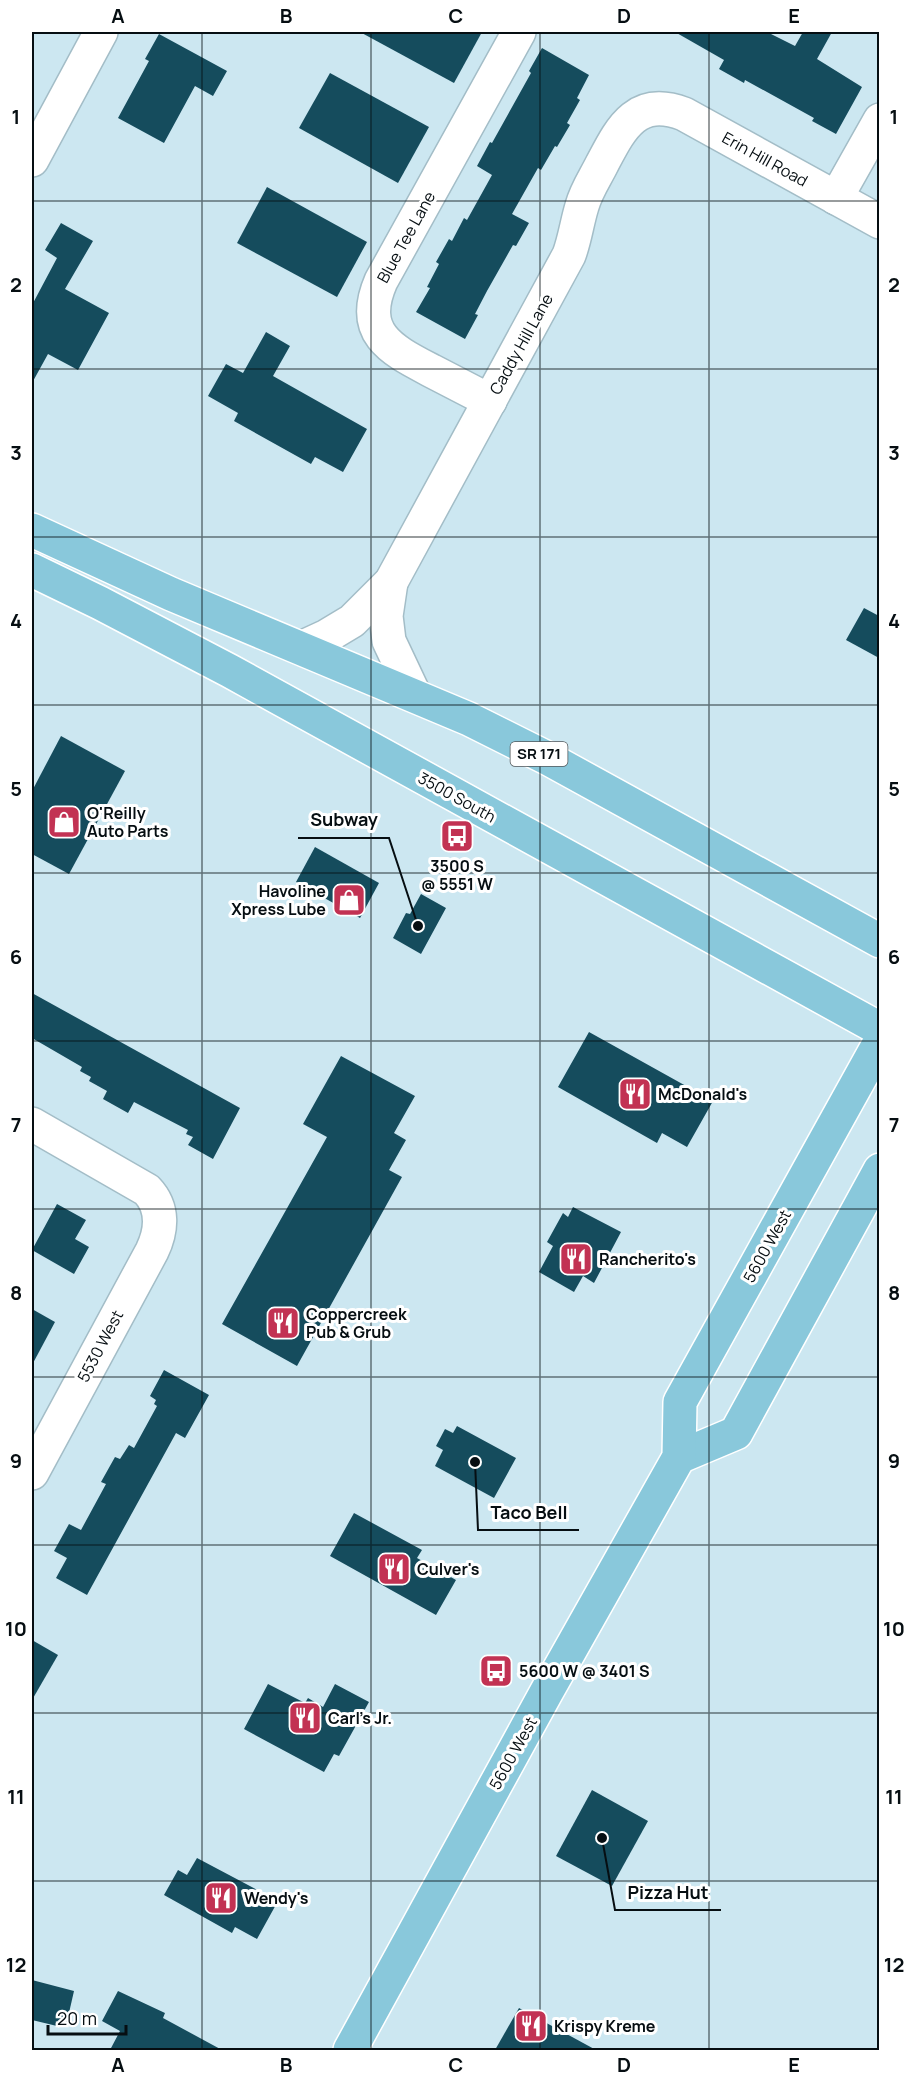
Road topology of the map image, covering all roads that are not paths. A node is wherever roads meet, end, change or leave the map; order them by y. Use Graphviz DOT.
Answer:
graph roads {
  1 [pos="101,32"];
  2 [pos="519,32"];
  3 [pos="647,111"];
  4 [pos="879,120"];
  5 [pos="32,160"];
  6 [pos="837,198"];
  7 [pos="879,222"];
  8 [pos="490,402"];
  9 [pos="32,530"];
  10 [pos="32,570"];
  11 [pos="391,582"];
  12 [pos="301,648"];
  13 [pos="414,694"];
  14 [pos="879,941"];
  15 [pos="879,1029"];
  16 [pos="879,1042"];
  17 [pos="32,1124"];
  18 [pos="879,1170"];
  19 [pos="679,1457"];
  20 [pos="32,1473"];
  21 [pos="350,2050"];
  1 -- 5 [label="street"];
  2 -- 8 [label="street, Blue Tee Lane"];
  3 -- 6 [label="street, Erin Hill Road"];
  3 -- 8 [label="street, Caddy Hill Lane"];
  4 -- 6 [label="street"];
  6 -- 7 [label="street, Erin Hill Road"];
  8 -- 11 [label="street, Caddy Hill Lane"];
  9 -- 12 [label="main road, SR 171"];
  10 -- 15 [label="main road, 3500 South"];
  11 -- 12 [label="street, Caddy Hill Lane"];
  11 -- 13 [label="street, Caddy Hill Lane"];
  12 -- 13 [label="main road, SR 171"];
  13 -- 14 [label="main road, SR 171"];
  16 -- 19 [label="main road, 5600 West"];
  17 -- 20 [label="street, 5530 West"];
  18 -- 19 [label="main road"];
  19 -- 21 [label="main road, 5600 West"];
}
